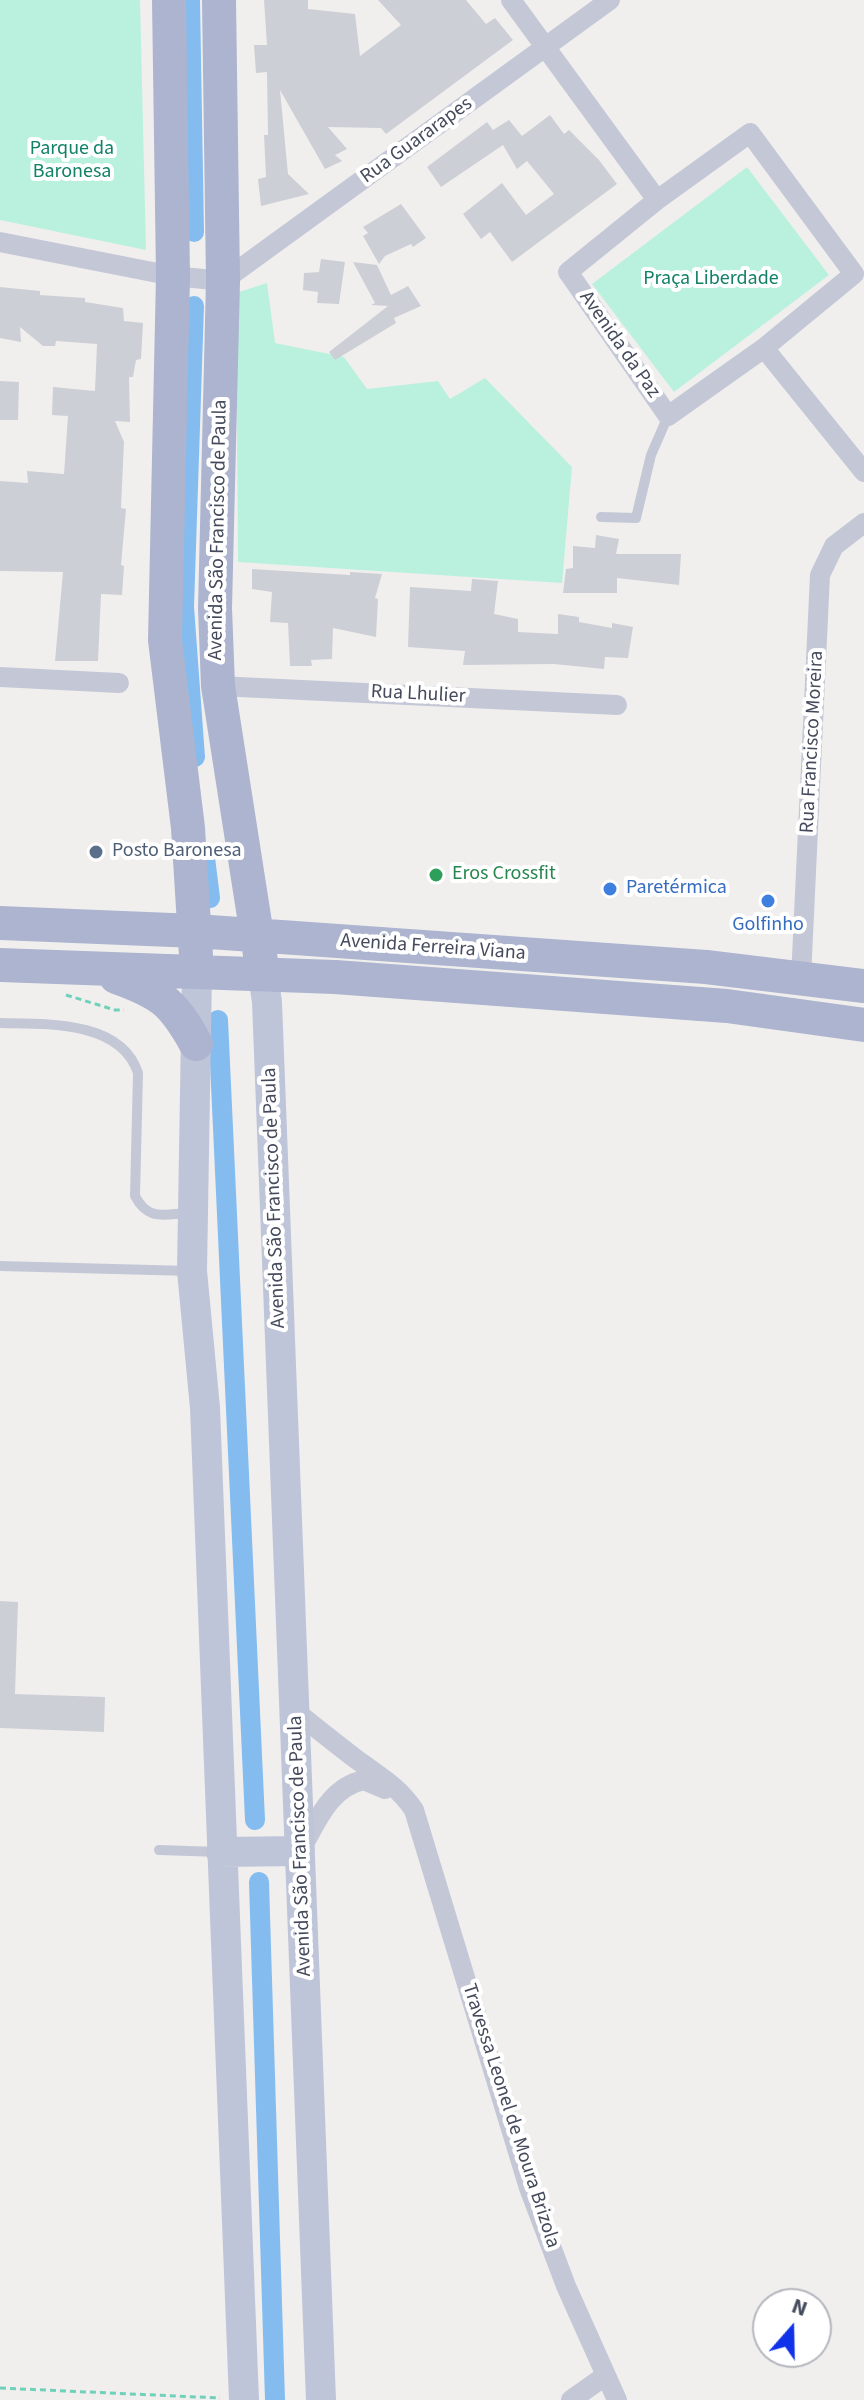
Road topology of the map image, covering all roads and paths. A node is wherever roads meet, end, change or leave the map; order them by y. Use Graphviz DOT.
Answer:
graph roads {
  1 [pos="169,0"];
  2 [pos="219,0"];
  3 [pos="511,0"];
  4 [pos="610,0"];
  5 [pos="547,47"];
  6 [pos="657,200"];
  7 [pos="0,242"];
  8 [pos="173,276"];
  9 [pos="223,281"];
  10 [pos="764,348"];
  11 [pos="668,416"];
  12 [pos="864,472"];
  13 [pos="601,517"];
  14 [pos="864,523"];
  15 [pos="0,677"];
  16 [pos="119,683"];
  17 [pos="218,686"];
  18 [pos="617,705"];
  19 [pos="188,823"];
  20 [pos="239,823"];
  21 [pos="0,923"];
  22 [pos="196,931"];
  23 [pos="257,935"];
  24 [pos="0,965"];
  25 [pos="93,969"];
  26 [pos="197,972"];
  27 [pos="263,974"];
  28 [pos="801,978"];
  29 [pos="864,986"];
  30 [pos="0,1023"];
  31 [pos="864,1025"];
  32 [pos="196,1044"];
  33 [pos="191,1213"];
  34 [pos="0,1266"];
  35 [pos="192,1271"];
  36 [pos="295,1711"];
  37 [pos="420,1826"];
  38 [pos="159,1850"];
  39 [pos="290,1851"];
  40 [pos="227,1852"];
  41 [pos="605,2376"];
  42 [pos="0,2388"];
  43 [pos="244,2399"];
  44 [pos="321,2400"];
  45 [pos="571,2400"];
  46 [pos="617,2400"];
  1 -- 8 [label="main road"];
  2 -- 9 [label="main road, Avenida São Francisco de Paula"];
  3 -- 5 [label="street"];
  4 -- 5 [label="street, Rua Guararapes"];
  5 -- 6 [label="street"];
  5 -- 9 [label="street, Rua Guararapes"];
  6 -- 10 [label="street, Avenida da Paz"];
  6 -- 11 [label="street, Avenida da Paz"];
  7 -- 8 [label="street"];
  8 -- 9 [label="street"];
  8 -- 19 [label="main road"];
  9 -- 17 [label="main road, Avenida São Francisco de Paula"];
  10 -- 11 [label="street, Avenida da Paz"];
  10 -- 12 [label="street"];
  11 -- 13 [label="lane"];
  14 -- 28 [label="street, Rua Francisco Moreira"];
  15 -- 16 [label="street"];
  17 -- 18 [label="street, Rua Lhulier"];
  17 -- 20 [label="main road, Avenida São Francisco de Paula"];
  19 -- 20 [label="main road"];
  19 -- 22 [label="main road"];
  20 -- 23 [label="main road, Avenida São Francisco de Paula"];
  21 -- 22 [label="main road, Avenida Ferreira Viana"];
  22 -- 23 [label="main road, Avenida Ferreira Viana"];
  22 -- 26 [label="main road"];
  23 -- 27 [label="main road, Avenida São Francisco de Paula"];
  23 -- 28 [label="main road, Avenida Ferreira Viana"];
  24 -- 25 [label="main road, Avenida Ferreira Viana"];
  25 -- 26 [label="main road, Avenida Ferreira Viana"];
  25 -- 32 [label="main road"];
  26 -- 27 [label="main road, Avenida Ferreira Viana"];
  26 -- 32 [label="street"];
  27 -- 31 [label="main road, Avenida Ferreira Viana"];
  27 -- 36 [label="street, Avenida São Francisco de Paula"];
  28 -- 29 [label="main road, Avenida Ferreira Viana"];
  30 -- 33 [label="lane"];
  32 -- 33 [label="street"];
  33 -- 35 [label="street"];
  34 -- 35 [label="lane"];
  35 -- 40 [label="street"];
  36 -- 37 [label="street, Travessa Leonel de Moura Brizola"];
  36 -- 39 [label="street, Avenida São Francisco de Paula"];
  37 -- 39 [label="street, Travessa Leonel de Moura Brizola"];
  37 -- 41 [label="street, Travessa Leonel de Moura Brizola"];
  38 -- 40 [label="lane"];
  39 -- 40 [label="street"];
  39 -- 44 [label="street, Avenida São Francisco de Paula"];
  40 -- 43 [label="street"];
  41 -- 45 [label="street"];
  41 -- 46 [label="street, Travessa Leonel de Moura Brizola"];
  42 -- 43 [label="path"];
}
